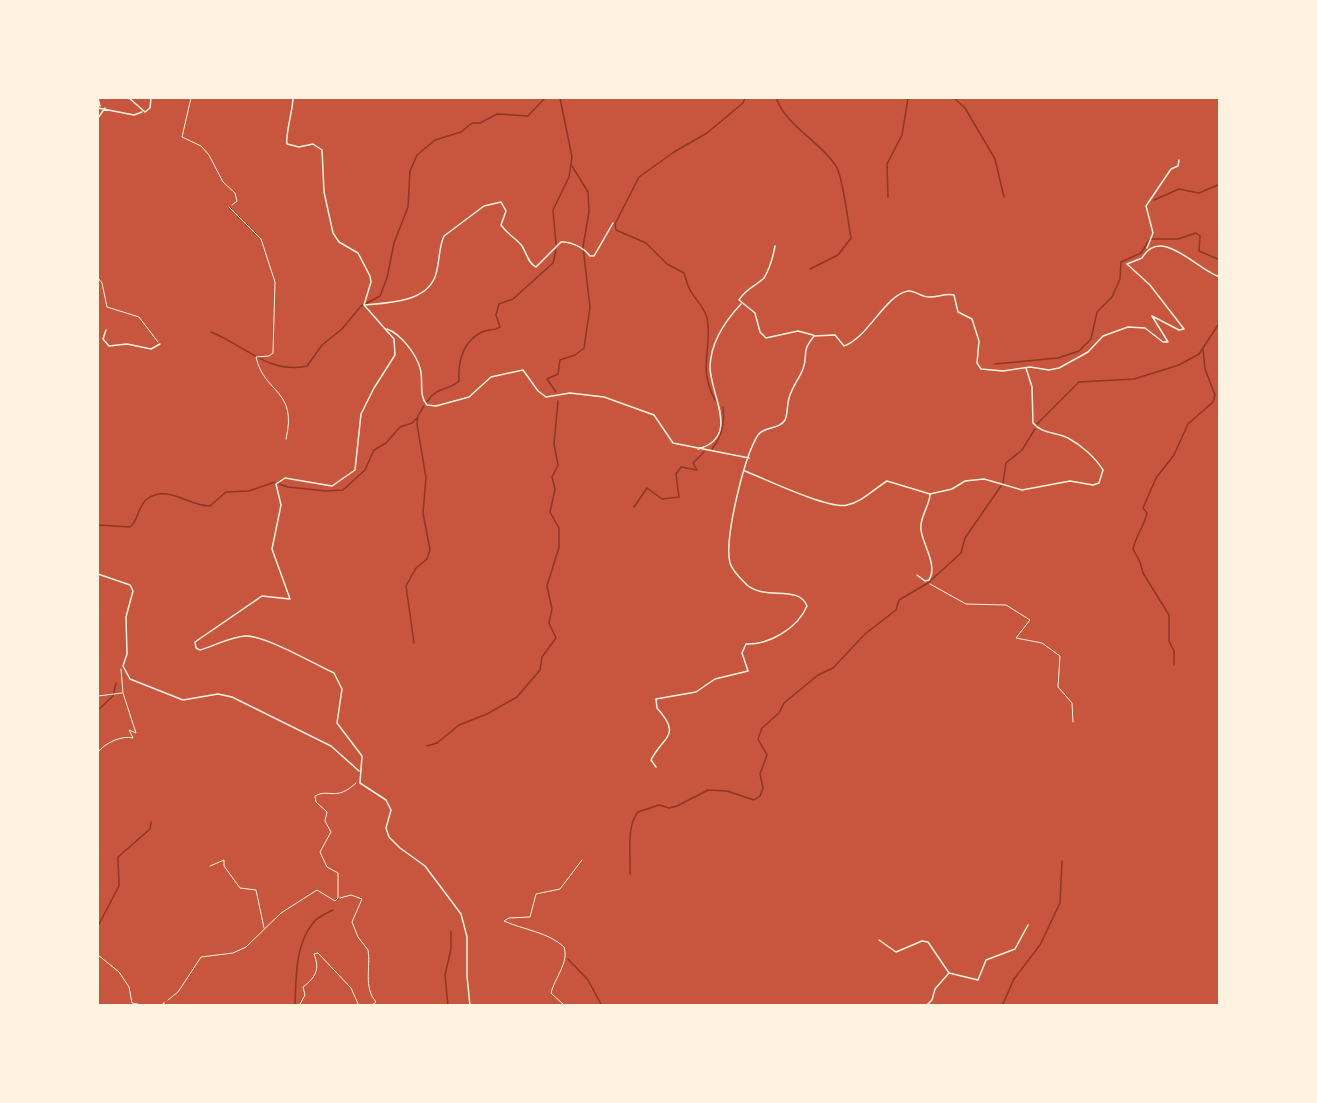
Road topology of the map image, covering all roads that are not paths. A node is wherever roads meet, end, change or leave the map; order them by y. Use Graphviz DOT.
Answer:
graph roads {
  1 [pos="98,98"];
  2 [pos="129,98"];
  3 [pos="151,98"];
  4 [pos="293,98"];
  5 [pos="99,107"];
  6 [pos="106,107"];
  7 [pos="142,112"];
  8 [pos="98,118"];
  9 [pos="1179,160"];
  10 [pos="229,207"];
  11 [pos="613,223"];
  12 [pos="775,246"];
  13 [pos="1147,249"];
  14 [pos="1220,277"];
  15 [pos="98,278"];
  16 [pos="742,303"];
  17 [pos="365,304"];
  18 [pos="386,329"];
  19 [pos="106,330"];
  20 [pos="814,336"];
  21 [pos="160,344"];
  22 [pos="165,346"];
  23 [pos="1026,368"];
  24 [pos="286,439"];
  25 [pos="698,449"];
  26 [pos="749,458"];
  27 [pos="745,471"];
  28 [pos="930,494"];
  29 [pos="98,574"];
  30 [pos="917,575"];
  31 [pos="656,767"];
  32 [pos="359,771"];
  33 [pos="1028,925"];
  34 [pos="879,940"];
  35 [pos="949,973"];
  36 [pos="470,1005"];
  37 [pos="926,1005"];
  1 -- 5 [label="street"];
  2 -- 7 [label="street"];
  3 -- 7 [label="street"];
  4 -- 17 [label="street"];
  5 -- 6 [label="street"];
  6 -- 7 [label="street"];
  6 -- 8 [label="street"];
  9 -- 13 [label="street"];
  10 -- 24 [label="lane"];
  11 -- 17 [label="street"];
  12 -- 16 [label="street"];
  13 -- 14 [label="street"];
  13 -- 23 [label="street"];
  15 -- 21 [label="lane"];
  16 -- 20 [label="street"];
  16 -- 25 [label="street"];
  17 -- 18 [label="street"];
  18 -- 25 [label="street"];
  18 -- 32 [label="street"];
  19 -- 21 [label="street"];
  20 -- 23 [label="street"];
  20 -- 26 [label="street"];
  21 -- 22 [label="lane"];
  23 -- 28 [label="street"];
  25 -- 26 [label="street"];
  26 -- 27 [label="street"];
  27 -- 28 [label="street"];
  27 -- 31 [label="street"];
  28 -- 30 [label="street"];
  29 -- 32 [label="street"];
  32 -- 36 [label="street"];
  33 -- 35 [label="street"];
  34 -- 35 [label="street"];
  35 -- 37 [label="street"];
}
